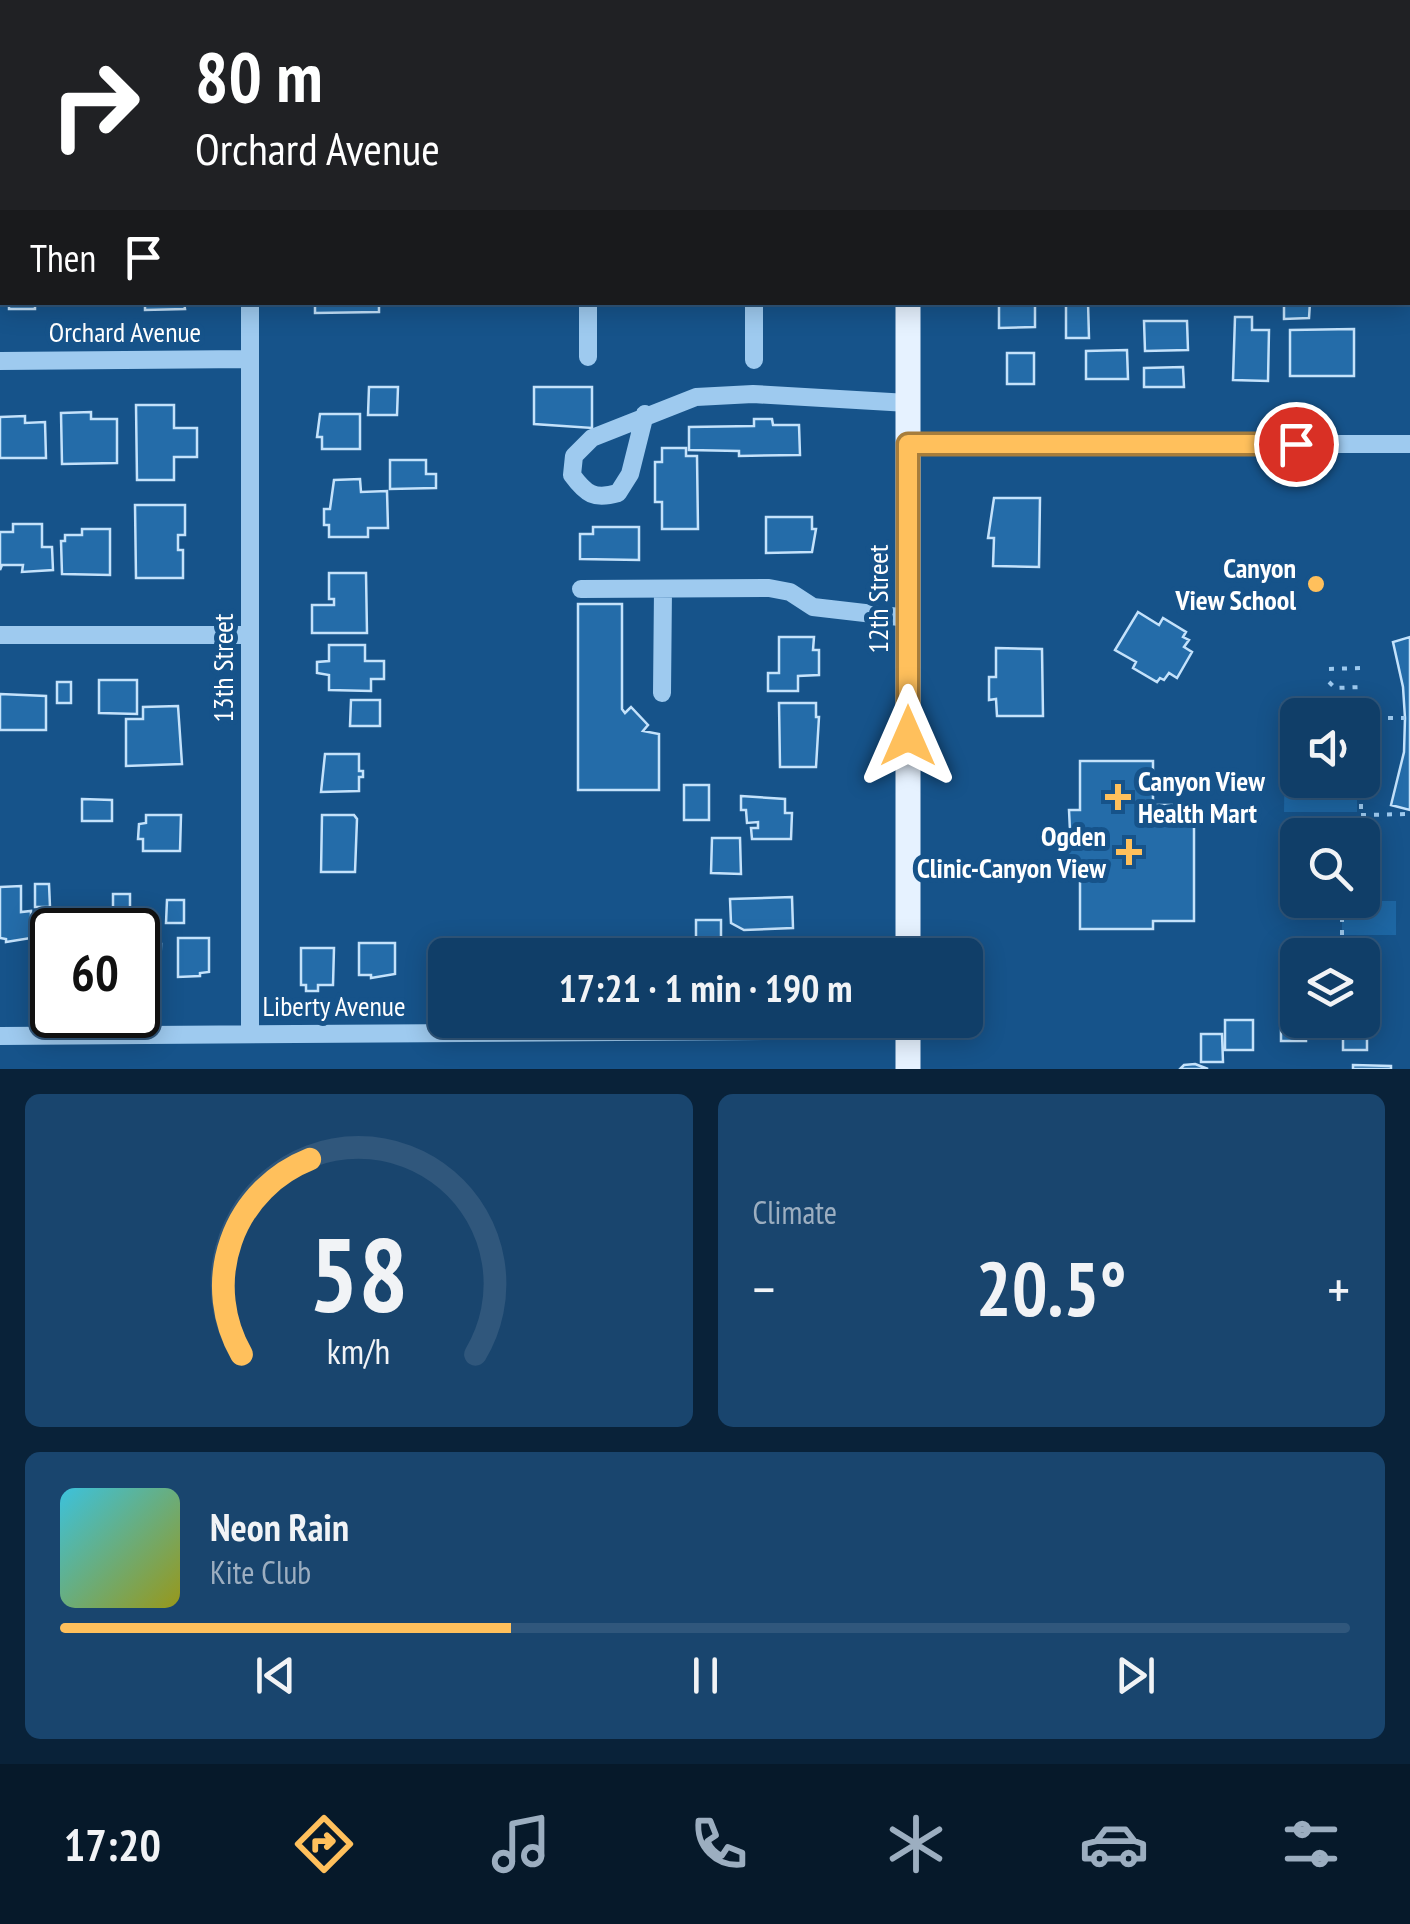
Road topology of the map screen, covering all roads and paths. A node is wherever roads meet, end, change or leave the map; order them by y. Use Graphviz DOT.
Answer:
graph roads {
  1 [pos="250,305"];
  2 [pos="588,305"];
  3 [pos="754,305"];
  4 [pos="908,305"];
  5 [pos="588,357"];
  6 [pos="250,359"];
  7 [pos="754,360"];
  8 [pos="0,361"];
  9 [pos="908,403"];
  10 [pos="645,414"];
  11 [pos="908,444"];
  12 [pos="1410,444"];
  13 [pos="663,588"];
  14 [pos="581,589"];
  15 [pos="908,618"];
  16 [pos="0,635"];
  17 [pos="250,635"];
  18 [pos="1362,668"];
  19 [pos="1329,669"];
  20 [pos="1329,682"];
  21 [pos="1362,688"];
  22 [pos="662,693"];
  23 [pos="1380,717"];
  24 [pos="1406,718"];
  25 [pos="1361,798"];
  26 [pos="1410,814"];
  27 [pos="1361,815"];
  28 [pos="1342,918"];
  29 [pos="1342,935"];
  30 [pos="908,938"];
  31 [pos="428,1032"];
  32 [pos="250,1034"];
  33 [pos="0,1036"];
  34 [pos="908,1038"];
  35 [pos="908,1069"];
  1 -- 6 [label="street, 13th Street"];
  2 -- 5 [label="street"];
  3 -- 7 [label="street"];
  4 -- 9 [label="main road, 12th Street"];
  6 -- 8 [label="street, Orchard Avenue"];
  6 -- 17 [label="street, 13th Street"];
  9 -- 10 [label="street"];
  9 -- 11 [label="main road, 12th Street"];
  10 -- 10 [label="street"];
  11 -- 12 [label="street"];
  11 -- 15 [label="main road, 12th Street"];
  13 -- 14 [label="street"];
  13 -- 15 [label="street"];
  13 -- 22 [label="street"];
  15 -- 30 [label="main road, 12th Street"];
  16 -- 17 [label="street"];
  17 -- 32 [label="street, 13th Street"];
  18 -- 19 [label="path"];
  20 -- 21 [label="path"];
  23 -- 24 [label="path"];
  25 -- 27 [label="path"];
  26 -- 27 [label="path"];
  28 -- 29 [label="path"];
  31 -- 32 [label="street, Liberty Avenue"];
  32 -- 33 [label="street, Liberty Avenue"];
  34 -- 35 [label="main road"];
}
